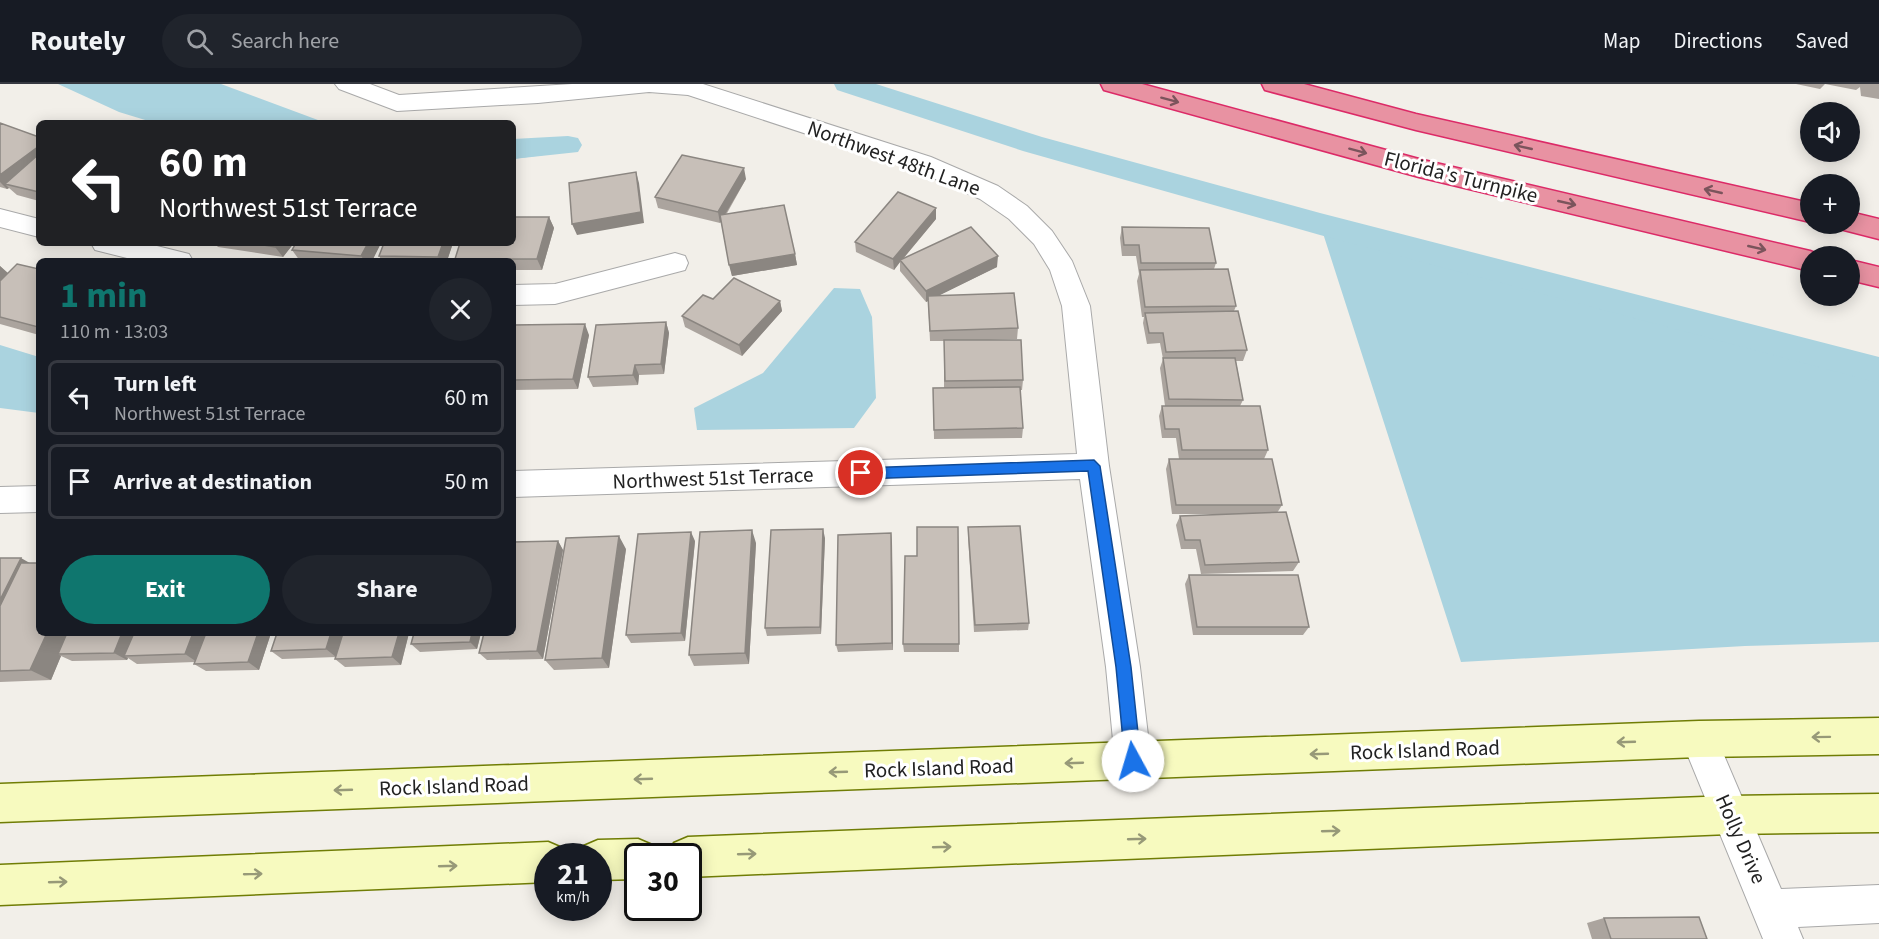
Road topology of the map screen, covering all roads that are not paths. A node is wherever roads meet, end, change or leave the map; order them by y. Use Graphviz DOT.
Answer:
graph roads {
  1 [pos="347,84"];
  2 [pos="1113,84"];
  3 [pos="1274,84"];
  4 [pos="1800,211"];
  5 [pos="0,218"];
  6 [pos="1860,224"];
  7 [pos="36,227"];
  8 [pos="1879,229"];
  9 [pos="117,246"];
  10 [pos="167,258"];
  11 [pos="1800,259"];
  12 [pos="675,263"];
  13 [pos="1860,272"];
  14 [pos="1879,277"];
  15 [pos="516,295"];
  16 [pos="1094,466"];
  17 [pos="516,484"];
  18 [pos="36,499"];
  19 [pos="0,500"];
  20 [pos="1879,736"];
  21 [pos="1699,739"];
  22 [pos="1133,761"];
  23 [pos="0,803"];
  24 [pos="1879,813"];
  25 [pos="1729,815"];
  26 [pos="702,856"];
  27 [pos="534,863"];
  28 [pos="0,885"];
  29 [pos="1879,904"];
  30 [pos="1777,924"];
  1 -- 16 [label="street, Northwest 48th Lane"];
  2 -- 11 [label="highway, Florida's Turnpike, one-way"];
  4 -- 3 [label="highway, Florida's Turnpike, one-way"];
  5 -- 7 [label="street"];
  6 -- 8 [label="highway"];
  9 -- 10 [label="street"];
  12 -- 15 [label="street"];
  13 -- 14 [label="highway"];
  16 -- 17 [label="street, Northwest 51st Terrace"];
  16 -- 22 [label="street, Northwest 48th Lane"];
  18 -- 19 [label="street"];
  20 -- 21 [label="main road, Rock Island Road, one-way"];
  21 -- 22 [label="main road, Rock Island Road, one-way"];
  21 -- 25 [label="street, Holly Drive"];
  22 -- 23 [label="main road, Rock Island Road, one-way"];
  24 -- 25 [label="main road"];
  26 -- 25 [label="main road, one-way"];
  25 -- 30 [label="street, Holly Drive"];
  28 -- 27 [label="main road, one-way"];
  29 -- 30 [label="street"];
}
